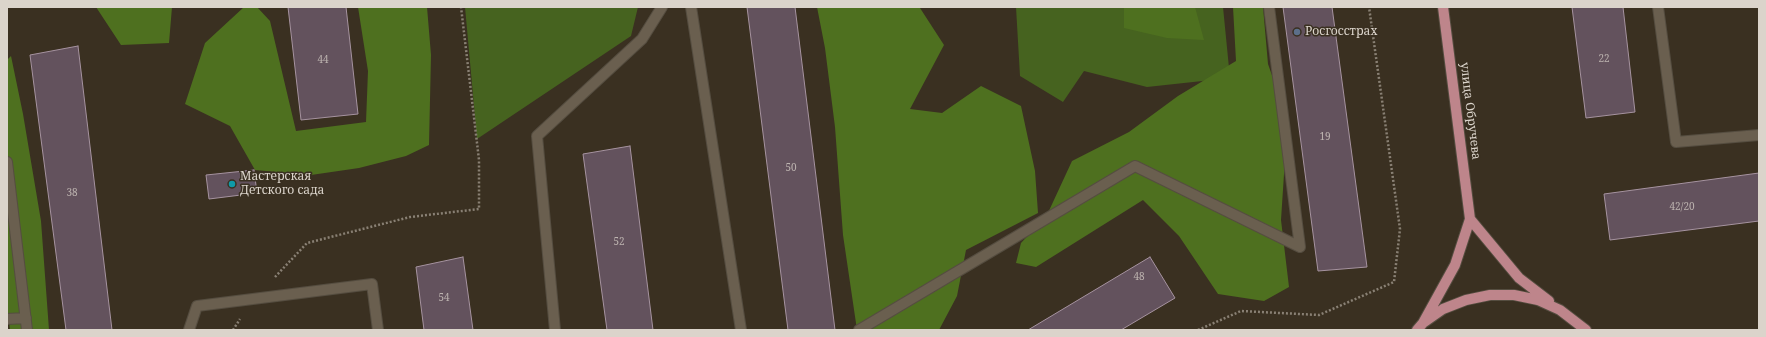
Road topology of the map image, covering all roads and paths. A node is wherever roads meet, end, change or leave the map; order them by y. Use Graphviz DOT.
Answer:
graph roads {
  1 [pos="461,7"];
  2 [pos="662,7"];
  3 [pos="691,7"];
  4 [pos="1269,7"];
  5 [pos="1369,7"];
  6 [pos="1443,7"];
  7 [pos="1658,7"];
  8 [pos="1759,135"];
  9 [pos="7,162"];
  10 [pos="1470,219"];
  11 [pos="254,300"];
  12 [pos="1560,310"];
  13 [pos="26,318"];
  14 [pos="7,319"];
  15 [pos="1420,327"];
  16 [pos="27,330"];
  17 [pos="189,330"];
  18 [pos="233,330"];
  19 [pos="378,330"];
  20 [pos="554,330"];
  21 [pos="741,330"];
  22 [pos="859,330"];
  23 [pos="1198,330"];
  24 [pos="1586,330"];
  1 -- 11 [label="path"];
  2 -- 20 [label="lane"];
  3 -- 21 [label="lane"];
  4 -- 22 [label="lane"];
  5 -- 23 [label="path"];
  6 -- 10 [label="main road, улица Обручева"];
  7 -- 8 [label="lane"];
  9 -- 13 [label="lane"];
  10 -- 12 [label="main road"];
  10 -- 15 [label="main road, улица Обручева"];
  11 -- 17 [label="lane"];
  11 -- 18 [label="path"];
  11 -- 19 [label="lane"];
  12 -- 15 [label="main road"];
  12 -- 24 [label="main road"];
  13 -- 14 [label="lane"];
  13 -- 16 [label="lane"];
}
